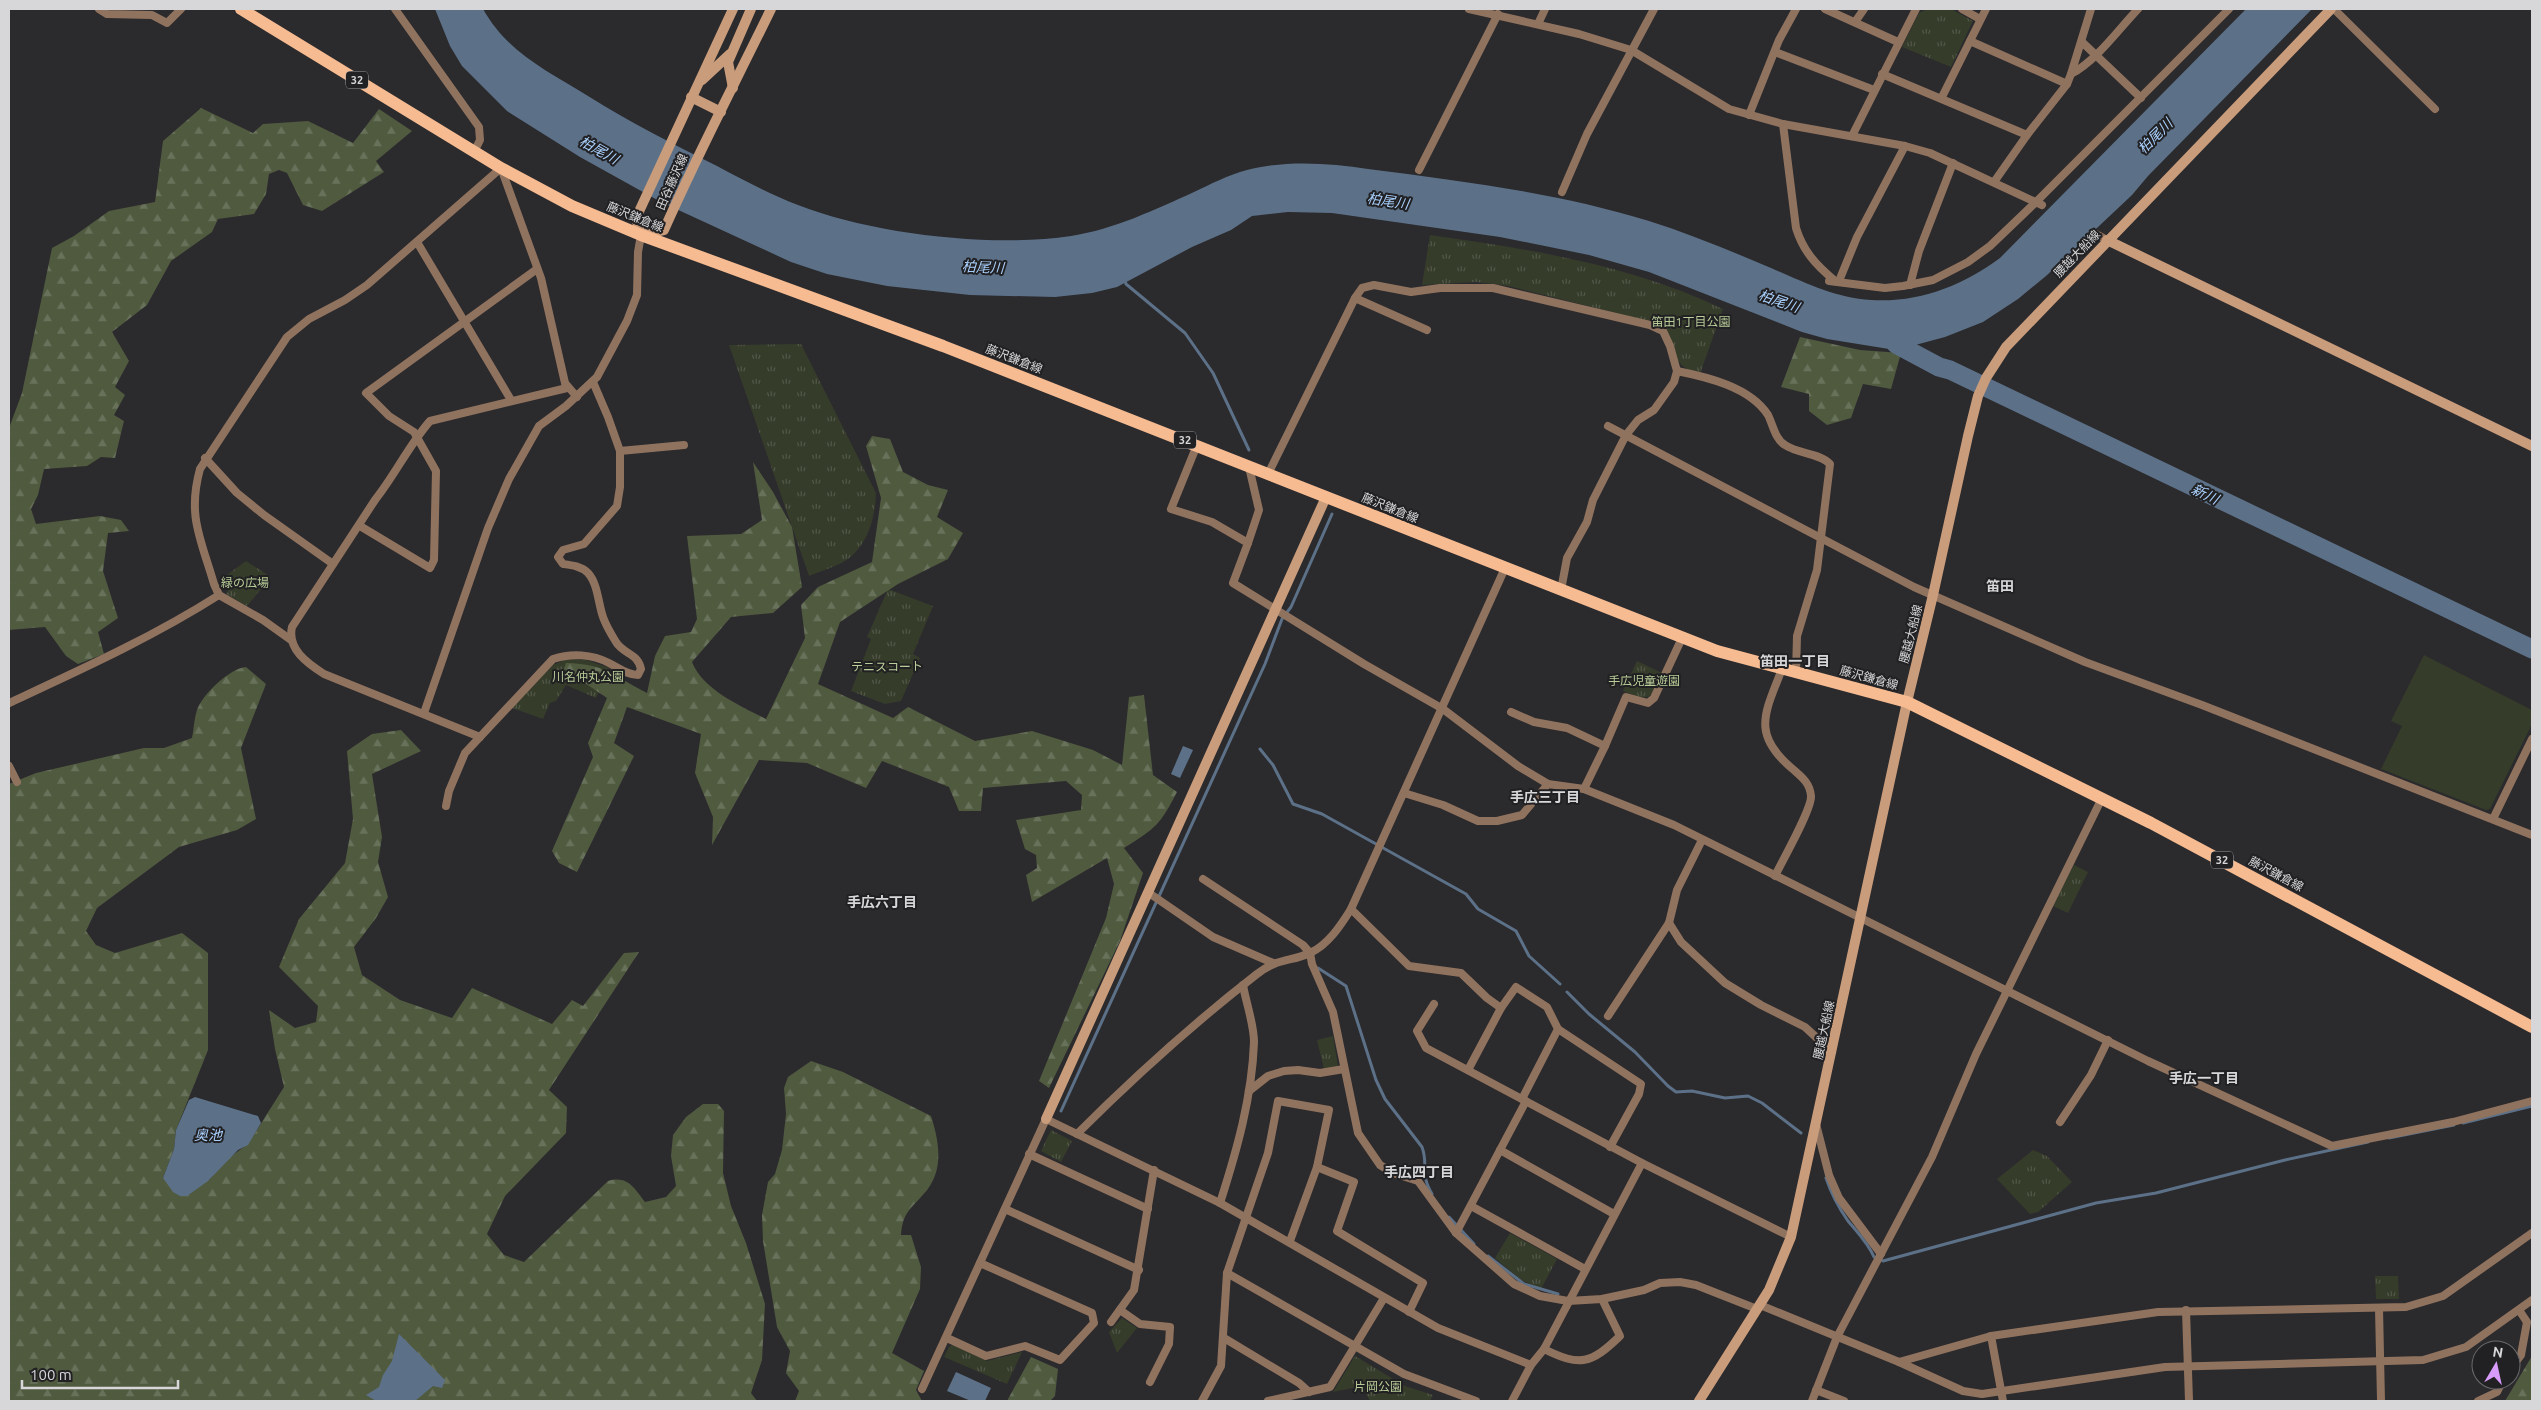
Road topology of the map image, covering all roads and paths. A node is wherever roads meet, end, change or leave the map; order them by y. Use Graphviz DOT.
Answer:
graph roads {
  1 [pos="99,9"];
  2 [pos="181,9"];
  3 [pos="241,9"];
  4 [pos="395,9"];
  5 [pos="733,9"];
  6 [pos="751,9"];
  7 [pos="770,9"];
  8 [pos="1469,9"];
  9 [pos="1545,9"];
  10 [pos="1654,9"];
  11 [pos="1796,9"];
  12 [pos="1825,9"];
  13 [pos="1864,9"];
  14 [pos="1916,9"];
  15 [pos="1962,9"];
  16 [pos="1986,9"];
  17 [pos="2090,9"];
  18 [pos="2138,9"];
  19 [pos="2229,9"];
  20 [pos="2332,9"];
  21 [pos="1498,14"];
  22 [pos="1980,19"];
  23 [pos="1855,22"];
  24 [pos="1538,24"];
  25 [pos="1970,40"];
  26 [pos="1898,42"];
  27 [pos="2082,42"];
  28 [pos="1631,50"];
  29 [pos="1775,52"];
  30 [pos="730,54"];
  31 [pos="2095,55"];
  32 [pos="1882,74"];
  33 [pos="2071,74"];
  34 [pos="698,84"];
  35 [pos="2067,84"];
  36 [pos="733,88"];
  37 [pos="1874,90"];
  38 [pos="1942,97"];
  39 [pos="691,98"];
  40 [pos="2141,98"];
  41 [pos="2435,109"];
  42 [pos="721,112"];
  43 [pos="1749,115"];
  44 [pos="1782,124"];
  45 [pos="2027,135"];
  46 [pos="1852,136"];
  47 [pos="1905,146"];
  48 [pos="474,152"];
  49 [pos="1953,163"];
  50 [pos="500,168"];
  51 [pos="1419,170"];
  52 [pos="1994,182"];
  53 [pos="1562,192"];
  54 [pos="2039,204"];
  55 [pos="2096,234"];
  56 [pos="641,235"];
  57 [pos="2108,240"];
  58 [pos="417,242"];
  59 [pos="537,269"];
  60 [pos="1834,281"];
  61 [pos="1910,284"];
  62 [pos="1355,298"];
  63 [pos="466,322"];
  64 [pos="1427,330"];
  65 [pos="1677,372"];
  66 [pos="592,382"];
  67 [pos="567,388"];
  68 [pos="577,397"];
  69 [pos="511,400"];
  70 [pos="1608,426"];
  71 [pos="1626,435"];
  72 [pos="416,436"];
  73 [pos="684,445"];
  74 [pos="1197,445"];
  75 [pos="2532,446"];
  76 [pos="620,451"];
  77 [pos="205,458"];
  78 [pos="1250,466"];
  79 [pos="1268,474"];
  80 [pos="1326,497"];
  81 [pos="360,526"];
  82 [pos="1822,538"];
  83 [pos="1248,543"];
  84 [pos="333,564"];
  85 [pos="1505,568"];
  86 [pos="1560,590"];
  87 [pos="219,594"];
  88 [pos="1933,595"];
  89 [pos="1277,611"];
  90 [pos="1682,638"];
  91 [pos="291,640"];
  92 [pos="1782,670"];
  93 [pos="1796,673"];
  94 [pos="1906,702"];
  95 [pos="9,703"];
  96 [pos="1443,709"];
  97 [pos="1510,712"];
  98 [pos="424,713"];
  99 [pos="480,737"];
  100 [pos="2532,739"];
  101 [pos="1605,746"];
  102 [pos="9,766"];
  103 [pos="17,782"];
  104 [pos="1548,784"];
  105 [pos="1584,789"];
  106 [pos="1404,792"];
  107 [pos="2102,798"];
  108 [pos="446,806"];
  109 [pos="2493,819"];
  110 [pos="2532,835"];
  111 [pos="1702,840"];
  112 [pos="1774,876"];
  113 [pos="1203,879"];
  114 [pos="1149,893"];
  115 [pos="1351,909"];
  116 [pos="1860,918"];
  117 [pos="1669,923"];
  118 [pos="1310,953"];
  119 [pos="1273,962"];
  120 [pos="1243,985"];
  121 [pos="2006,991"];
  122 [pos="1434,1004"];
  123 [pos="1501,1008"];
  124 [pos="1608,1016"];
  125 [pos="2532,1027"];
  126 [pos="1558,1029"];
  127 [pos="2108,1040"];
  128 [pos="1832,1052"];
  129 [pos="1344,1069"];
  130 [pos="1468,1070"];
  131 [pos="1249,1091"];
  132 [pos="1524,1100"];
  133 [pos="2532,1101"];
  134 [pos="1046,1119"];
  135 [pos="2060,1122"];
  136 [pos="1816,1124"];
  137 [pos="1077,1134"];
  138 [pos="1610,1147"];
  139 [pos="1500,1150"];
  140 [pos="1029,1154"];
  141 [pos="1642,1164"];
  142 [pos="1317,1167"];
  143 [pos="1154,1170"];
  144 [pos="1220,1202"];
  145 [pos="1470,1206"];
  146 [pos="1005,1209"];
  147 [pos="1148,1209"];
  148 [pos="1614,1214"];
  149 [pos="1246,1216"];
  150 [pos="1456,1233"];
  151 [pos="2532,1233"];
  152 [pos="1791,1237"];
  153 [pos="1290,1242"];
  154 [pos="1881,1254"];
  155 [pos="980,1263"];
  156 [pos="1585,1269"];
  157 [pos="1139,1270"];
  158 [pos="1227,1273"];
  159 [pos="1384,1298"];
  160 [pos="1602,1300"];
  161 [pos="2532,1300"];
  162 [pos="1568,1301"];
  163 [pos="1758,1307"];
  164 [pos="2379,1308"];
  165 [pos="1120,1310"];
  166 [pos="2186,1310"];
  167 [pos="2519,1310"];
  168 [pos="1409,1312"];
  169 [pos="1111,1322"];
  170 [pos="1991,1336"];
  171 [pos="1837,1337"];
  172 [pos="947,1338"];
  173 [pos="1224,1338"];
  174 [pos="1356,1347"];
  175 [pos="1544,1349"];
  176 [pos="2521,1355"];
  177 [pos="1898,1362"];
  178 [pos="2380,1362"];
  179 [pos="1531,1365"];
  180 [pos="2188,1366"];
  181 [pos="1150,1382"];
  182 [pos="922,1388"];
  183 [pos="1816,1390"];
  184 [pos="2498,1390"];
  185 [pos="2001,1391"];
  186 [pos="1309,1392"];
  187 [pos="1202,1401"];
  188 [pos="1268,1401"];
  189 [pos="1476,1401"];
  190 [pos="1512,1401"];
  191 [pos="1699,1401"];
  192 [pos="1812,1401"];
  193 [pos="1844,1401"];
  194 [pos="2003,1401"];
  195 [pos="2189,1401"];
  196 [pos="2381,1401"];
  197 [pos="2478,1401"];
  1 -- 2 [label="street"];
  3 -- 48 [label="main road, 藤沢鎌倉線 / 32"];
  4 -- 48 [label="street"];
  5 -- 34 [label="main road, 田谷藤沢線"];
  6 -- 30 [label="main road"];
  7 -- 36 [label="main road, 田谷藤沢線"];
  8 -- 21 [label="street"];
  9 -- 24 [label="street"];
  10 -- 28 [label="street"];
  11 -- 29 [label="street"];
  12 -- 23 [label="street"];
  13 -- 23 [label="street"];
  14 -- 26 [label="street"];
  15 -- 22 [label="street"];
  16 -- 22 [label="street"];
  17 -- 27 [label="street"];
  18 -- 31 [label="street"];
  19 -- 40 [label="street"];
  20 -- 41 [label="street"];
  20 -- 57 [label="main road, 腰越大船線"];
  21 -- 24 [label="street"];
  21 -- 51 [label="street"];
  22 -- 25 [label="street"];
  23 -- 26 [label="street"];
  24 -- 28 [label="street"];
  25 -- 35 [label="street"];
  25 -- 38 [label="street"];
  26 -- 32 [label="street"];
  27 -- 31 [label="street"];
  27 -- 33 [label="street"];
  28 -- 43 [label="street"];
  28 -- 53 [label="street"];
  29 -- 37 [label="street"];
  29 -- 43 [label="street"];
  30 -- 34 [label="main road"];
  30 -- 36 [label="main road"];
  31 -- 33 [label="street"];
  31 -- 40 [label="street"];
  32 -- 37 [label="street"];
  32 -- 38 [label="street"];
  33 -- 35 [label="street"];
  34 -- 39 [label="main road, 田谷藤沢線"];
  35 -- 45 [label="street"];
  36 -- 42 [label="main road, 田谷藤沢線"];
  37 -- 46 [label="street"];
  38 -- 45 [label="street"];
  39 -- 42 [label="main road"];
  39 -- 56 [label="main road, 田谷藤沢線"];
  40 -- 54 [label="street"];
  42 -- 56 [label="main road, 田谷藤沢線"];
  43 -- 44 [label="street"];
  44 -- 46 [label="street"];
  44 -- 60 [label="street"];
  45 -- 52 [label="street"];
  46 -- 47 [label="street"];
  47 -- 49 [label="street"];
  47 -- 60 [label="street"];
  48 -- 50 [label="main road, 藤沢鎌倉線 / 32"];
  49 -- 52 [label="street"];
  49 -- 61 [label="street"];
  50 -- 56 [label="main road, 藤沢鎌倉線 / 32"];
  50 -- 58 [label="street"];
  50 -- 59 [label="street"];
  52 -- 54 [label="street"];
  54 -- 61 [label="street"];
  55 -- 57 [label="street"];
  56 -- 66 [label="street"];
  56 -- 74 [label="main road, 藤沢鎌倉線 / 32"];
  57 -- 75 [label="main road"];
  57 -- 88 [label="main road, 腰越大船線"];
  58 -- 63 [label="street"];
  58 -- 77 [label="street"];
  59 -- 63 [label="street"];
  59 -- 67 [label="street"];
  60 -- 61 [label="street"];
  62 -- 64 [label="street"];
  62 -- 65 [label="street"];
  62 -- 79 [label="street"];
  63 -- 69 [label="street"];
  63 -- 72 [label="street"];
  65 -- 71 [label="street"];
  65 -- 82 [label="street"];
  66 -- 68 [label="street"];
  66 -- 76 [label="street"];
  67 -- 68 [label="street"];
  67 -- 69 [label="street"];
  68 -- 98 [label="street"];
  69 -- 72 [label="street"];
  70 -- 71 [label="street"];
  71 -- 82 [label="street"];
  71 -- 86 [label="street"];
  72 -- 81 [label="street"];
  72 -- 81 [label="street"];
  73 -- 76 [label="street"];
  74 -- 78 [label="main road, 藤沢鎌倉線 / 32"];
  74 -- 83 [label="street"];
  76 -- 99 [label="street"];
  77 -- 84 [label="street"];
  77 -- 87 [label="street"];
  78 -- 79 [label="main road, 藤沢鎌倉線 / 32"];
  78 -- 83 [label="street"];
  79 -- 80 [label="main road, 藤沢鎌倉線 / 32"];
  80 -- 85 [label="main road, 藤沢鎌倉線 / 32"];
  80 -- 89 [label="main road"];
  81 -- 84 [label="street"];
  82 -- 88 [label="street"];
  82 -- 93 [label="street"];
  83 -- 89 [label="street"];
  84 -- 91 [label="street"];
  85 -- 86 [label="main road, 藤沢鎌倉線 / 32"];
  85 -- 96 [label="street"];
  86 -- 90 [label="main road, 藤沢鎌倉線 / 32"];
  87 -- 91 [label="street"];
  87 -- 95 [label="street"];
  88 -- 94 [label="main road, 腰越大船線"];
  88 -- 109 [label="street"];
  89 -- 96 [label="street"];
  89 -- 114 [label="main road"];
  90 -- 92 [label="main road, 藤沢鎌倉線 / 32"];
  90 -- 101 [label="street"];
  91 -- 98 [label="street"];
  92 -- 93 [label="main road, 藤沢鎌倉線 / 32"];
  92 -- 112 [label="street"];
  93 -- 94 [label="main road, 藤沢鎌倉線 / 32"];
  94 -- 107 [label="main road, 藤沢鎌倉線 / 32"];
  94 -- 116 [label="main road, 腰越大船線"];
  96 -- 104 [label="street"];
  96 -- 106 [label="street"];
  97 -- 101 [label="street"];
  98 -- 99 [label="street"];
  99 -- 108 [label="street"];
  100 -- 109 [label="street"];
  101 -- 105 [label="street"];
  102 -- 103 [label="street"];
  104 -- 105 [label="street"];
  104 -- 106 [label="street"];
  105 -- 111 [label="street"];
  106 -- 115 [label="street"];
  107 -- 121 [label="street"];
  107 -- 125 [label="main road, 藤沢鎌倉線 / 32"];
  109 -- 110 [label="street"];
  111 -- 112 [label="street"];
  111 -- 117 [label="street"];
  112 -- 116 [label="street"];
  113 -- 118 [label="street"];
  114 -- 119 [label="street"];
  114 -- 134 [label="main road"];
  115 -- 118 [label="street"];
  115 -- 123 [label="street"];
  116 -- 121 [label="street"];
  116 -- 128 [label="main road, 腰越大船線"];
  117 -- 124 [label="street"];
  117 -- 128 [label="street"];
  118 -- 119 [label="street"];
  118 -- 129 [label="street"];
  119 -- 120 [label="street"];
  120 -- 131 [label="street"];
  120 -- 137 [label="street"];
  121 -- 127 [label="street"];
  121 -- 154 [label="street"];
  122 -- 130 [label="street"];
  123 -- 126 [label="street"];
  123 -- 130 [label="street"];
  126 -- 132 [label="street"];
  126 -- 138 [label="street"];
  127 -- 133 [label="street"];
  127 -- 135 [label="street"];
  128 -- 136 [label="main road, 腰越大船線"];
  129 -- 131 [label="street"];
  129 -- 150 [label="street"];
  130 -- 132 [label="street"];
  131 -- 144 [label="street"];
  132 -- 138 [label="street"];
  132 -- 139 [label="street"];
  134 -- 137 [label="street"];
  134 -- 140 [label="street"];
  136 -- 152 [label="main road, 腰越大船線"];
  136 -- 154 [label="street"];
  137 -- 143 [label="street"];
  138 -- 141 [label="street"];
  139 -- 145 [label="street"];
  139 -- 148 [label="street"];
  140 -- 146 [label="street"];
  140 -- 147 [label="street"];
  141 -- 148 [label="street"];
  141 -- 152 [label="street"];
  142 -- 149 [label="street"];
  142 -- 153 [label="street"];
  142 -- 168 [label="street"];
  143 -- 144 [label="street"];
  143 -- 147 [label="street"];
  144 -- 149 [label="street"];
  145 -- 150 [label="street"];
  145 -- 156 [label="street"];
  146 -- 155 [label="street"];
  146 -- 157 [label="street"];
  147 -- 157 [label="street"];
  148 -- 156 [label="street"];
  149 -- 153 [label="street"];
  149 -- 158 [label="street"];
  150 -- 162 [label="street"];
  151 -- 164 [label="street"];
  152 -- 163 [label="main road, 腰越大船線"];
  153 -- 159 [label="street"];
  154 -- 171 [label="street"];
  155 -- 172 [label="street"];
  155 -- 172 [label="street"];
  156 -- 162 [label="street"];
  157 -- 165 [label="street"];
  158 -- 173 [label="street"];
  158 -- 174 [label="street"];
  159 -- 168 [label="street"];
  159 -- 174 [label="street"];
  160 -- 162 [label="street"];
  160 -- 163 [label="street"];
  160 -- 175 [label="street"];
  161 -- 167 [label="street"];
  162 -- 175 [label="street"];
  163 -- 171 [label="street"];
  163 -- 191 [label="main road, 腰越大船線"];
  164 -- 166 [label="street"];
  164 -- 178 [label="street"];
  165 -- 169 [label="street"];
  165 -- 181 [label="street"];
  166 -- 170 [label="street"];
  166 -- 180 [label="street"];
  167 -- 176 [label="street"];
  167 -- 178 [label="street"];
  168 -- 179 [label="street"];
  170 -- 177 [label="street"];
  170 -- 185 [label="street"];
  171 -- 177 [label="street"];
  171 -- 183 [label="street"];
  172 -- 182 [label="street"];
  173 -- 186 [label="street"];
  173 -- 187 [label="street"];
  174 -- 186 [label="street"];
  174 -- 189 [label="street"];
  175 -- 179 [label="street"];
  177 -- 185 [label="street"];
  178 -- 180 [label="street"];
  178 -- 196 [label="street"];
  179 -- 190 [label="street"];
  180 -- 185 [label="street"];
  180 -- 195 [label="street"];
  183 -- 192 [label="street"];
  183 -- 193 [label="street"];
  184 -- 197 [label="street"];
  185 -- 194 [label="street"];
  186 -- 188 [label="street"];
}
